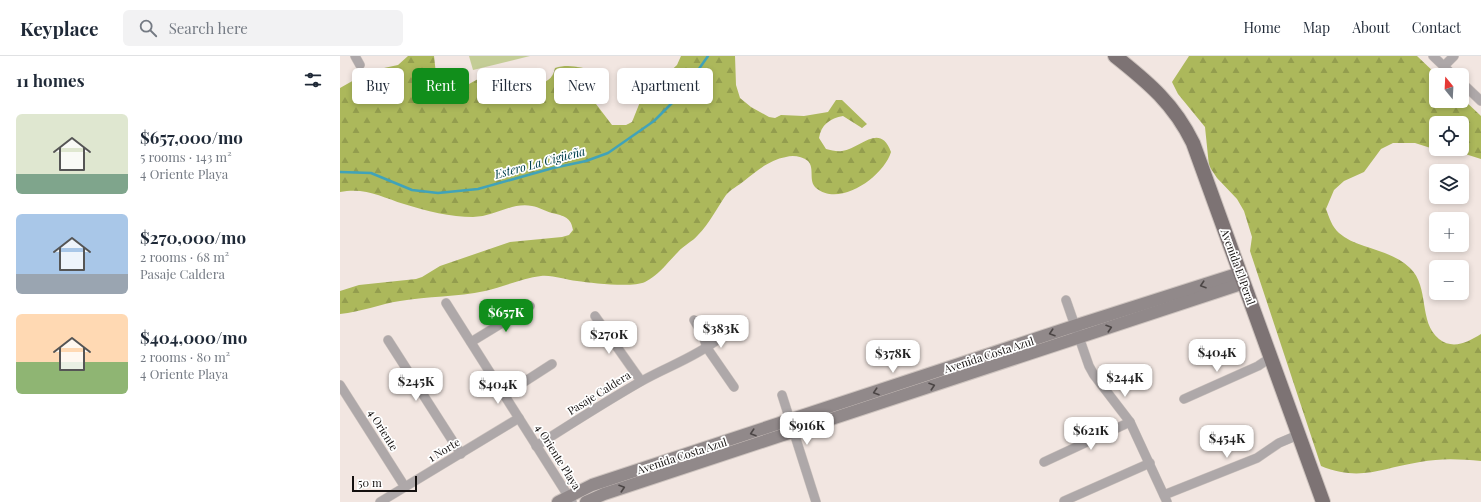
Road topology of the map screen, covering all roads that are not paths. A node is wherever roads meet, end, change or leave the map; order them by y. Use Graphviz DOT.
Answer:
graph roads {
  1 [pos="355,56"];
  2 [pos="1115,56"];
  3 [pos="1433,56"];
  4 [pos="1454,56"];
  5 [pos="360,65"];
  6 [pos="1444,66"];
  7 [pos="1469,90"];
  8 [pos="1481,101"];
  9 [pos="1242,278"];
  10 [pos="1066,300"];
  11 [pos="446,303"];
  12 [pos="530,306"];
  13 [pos="595,316"];
  14 [pos="694,320"];
  15 [pos="1074,326"];
  16 [pos="1079,338"];
  17 [pos="388,340"];
  18 [pos="717,340"];
  19 [pos="472,342"];
  20 [pos="707,348"];
  21 [pos="1270,358"];
  22 [pos="552,364"];
  23 [pos="641,382"];
  24 [pos="340,385"];
  25 [pos="734,388"];
  26 [pos="504,395"];
  27 [pos="782,395"];
  28 [pos="1184,398"];
  29 [pos="519,418"];
  30 [pos="1130,422"];
  31 [pos="790,427"];
  32 [pos="1298,435"];
  33 [pos="536,446"];
  34 [pos="462,454"];
  35 [pos="1044,462"];
  36 [pos="1150,463"];
  37 [pos="405,487"];
  38 [pos="1166,499"];
  39 [pos="566,500"];
  40 [pos="1064,501"];
  41 [pos="380,502"];
  42 [pos="586,502"];
  43 [pos="816,502"];
  44 [pos="1323,502"];
  1 -- 5 [label="street"];
  2 -- 9 [label="main road, Avenida El Peral"];
  3 -- 6 [label="street"];
  4 -- 6 [label="street"];
  7 -- 8 [label="street"];
  9 -- 15 [label="street, Avenida Costa Azul, one-way"];
  16 -- 9 [label="street, Avenida Costa Azul, one-way"];
  9 -- 21 [label="main road, Avenida El Peral"];
  10 -- 15 [label="street"];
  11 -- 19 [label="street, 4 Oriente Playa"];
  12 -- 19 [label="street"];
  13 -- 23 [label="street"];
  14 -- 20 [label="street"];
  15 -- 16 [label="street"];
  15 -- 31 [label="street, Avenida Costa Azul, one-way"];
  16 -- 30 [label="street"];
  31 -- 16 [label="street, Avenida Costa Azul, one-way"];
  17 -- 34 [label="street"];
  18 -- 20 [label="street, Pasaje Caldera"];
  19 -- 26 [label="street, 4 Oriente Playa"];
  20 -- 23 [label="street, Pasaje Caldera"];
  20 -- 25 [label="street"];
  21 -- 28 [label="street"];
  21 -- 32 [label="main road, Avenida El Peral"];
  22 -- 26 [label="street"];
  23 -- 33 [label="street, Pasaje Caldera"];
  24 -- 37 [label="street, 4 Oriente"];
  26 -- 29 [label="street, 4 Oriente Playa"];
  27 -- 31 [label="street"];
  29 -- 33 [label="street, 4 Oriente Playa"];
  29 -- 34 [label="street, 1 Norte"];
  30 -- 35 [label="street"];
  30 -- 36 [label="street"];
  31 -- 39 [label="street, Avenida Costa Azul, one-way"];
  42 -- 31 [label="street, Avenida Costa Azul, one-way"];
  31 -- 43 [label="street"];
  32 -- 38 [label="street"];
  32 -- 44 [label="main road, Avenida El Peral"];
  33 -- 39 [label="street, 4 Oriente Playa"];
  34 -- 37 [label="street, 1 Norte"];
  36 -- 38 [label="street"];
  36 -- 40 [label="street"];
  37 -- 41 [label="street, 1 Norte"];
}
